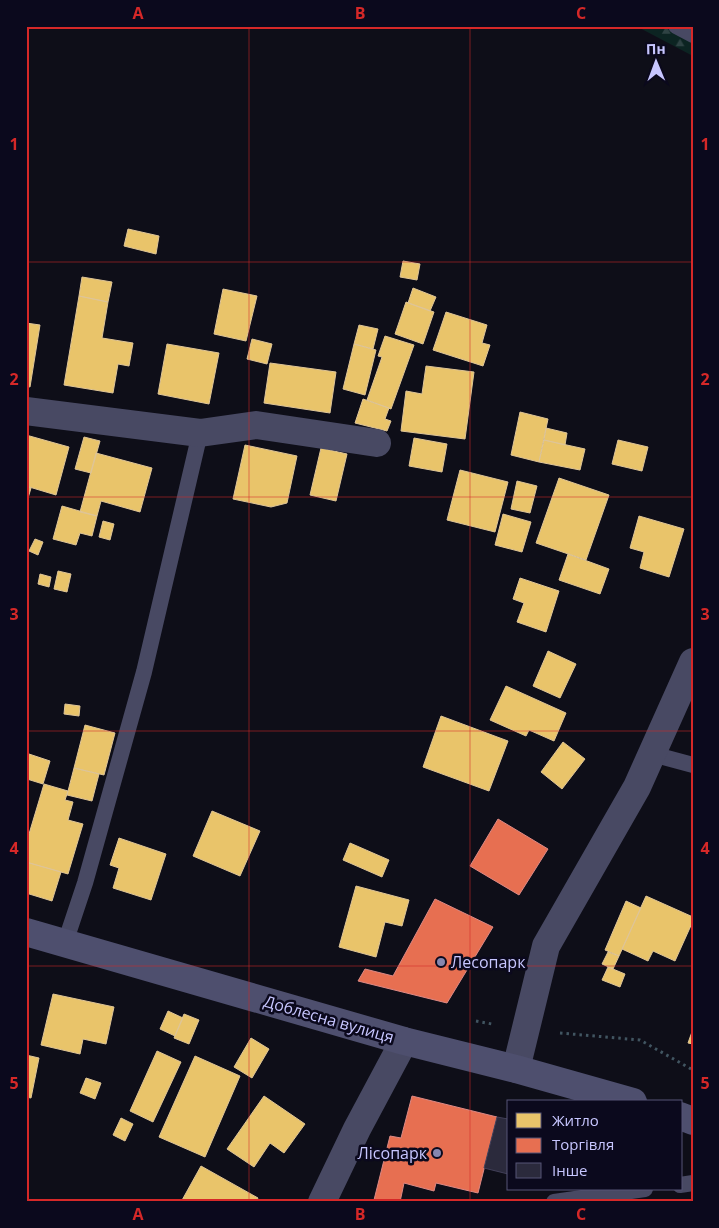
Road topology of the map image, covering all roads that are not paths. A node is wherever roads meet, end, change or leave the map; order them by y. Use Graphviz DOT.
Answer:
graph roads {
  1 [pos="676,26"];
  2 [pos="693,35"];
  3 [pos="26,411"];
  4 [pos="200,433"];
  5 [pos="377,444"];
  6 [pos="693,662"];
  7 [pos="652,754"];
  8 [pos="693,765"];
  9 [pos="26,932"];
  10 [pos="66,943"];
  11 [pos="404,1041"];
  12 [pos="516,1069"];
  13 [pos="626,1100"];
  14 [pos="638,1190"];
  15 [pos="322,1202"];
  16 [pos="554,1202"];
  1 -- 2 [label="lane"];
  3 -- 4 [label="street"];
  4 -- 5 [label="street"];
  4 -- 10 [label="lane"];
  6 -- 7 [label="street"];
  7 -- 8 [label="lane"];
  7 -- 12 [label="street"];
  9 -- 10 [label="street, Доблесна вулиця"];
  10 -- 11 [label="street, Доблесна вулиця"];
  11 -- 12 [label="street, Доблесна вулиця"];
  11 -- 15 [label="street"];
  12 -- 13 [label="street, Доблесна вулиця"];
  14 -- 16 [label="lane"];
}
